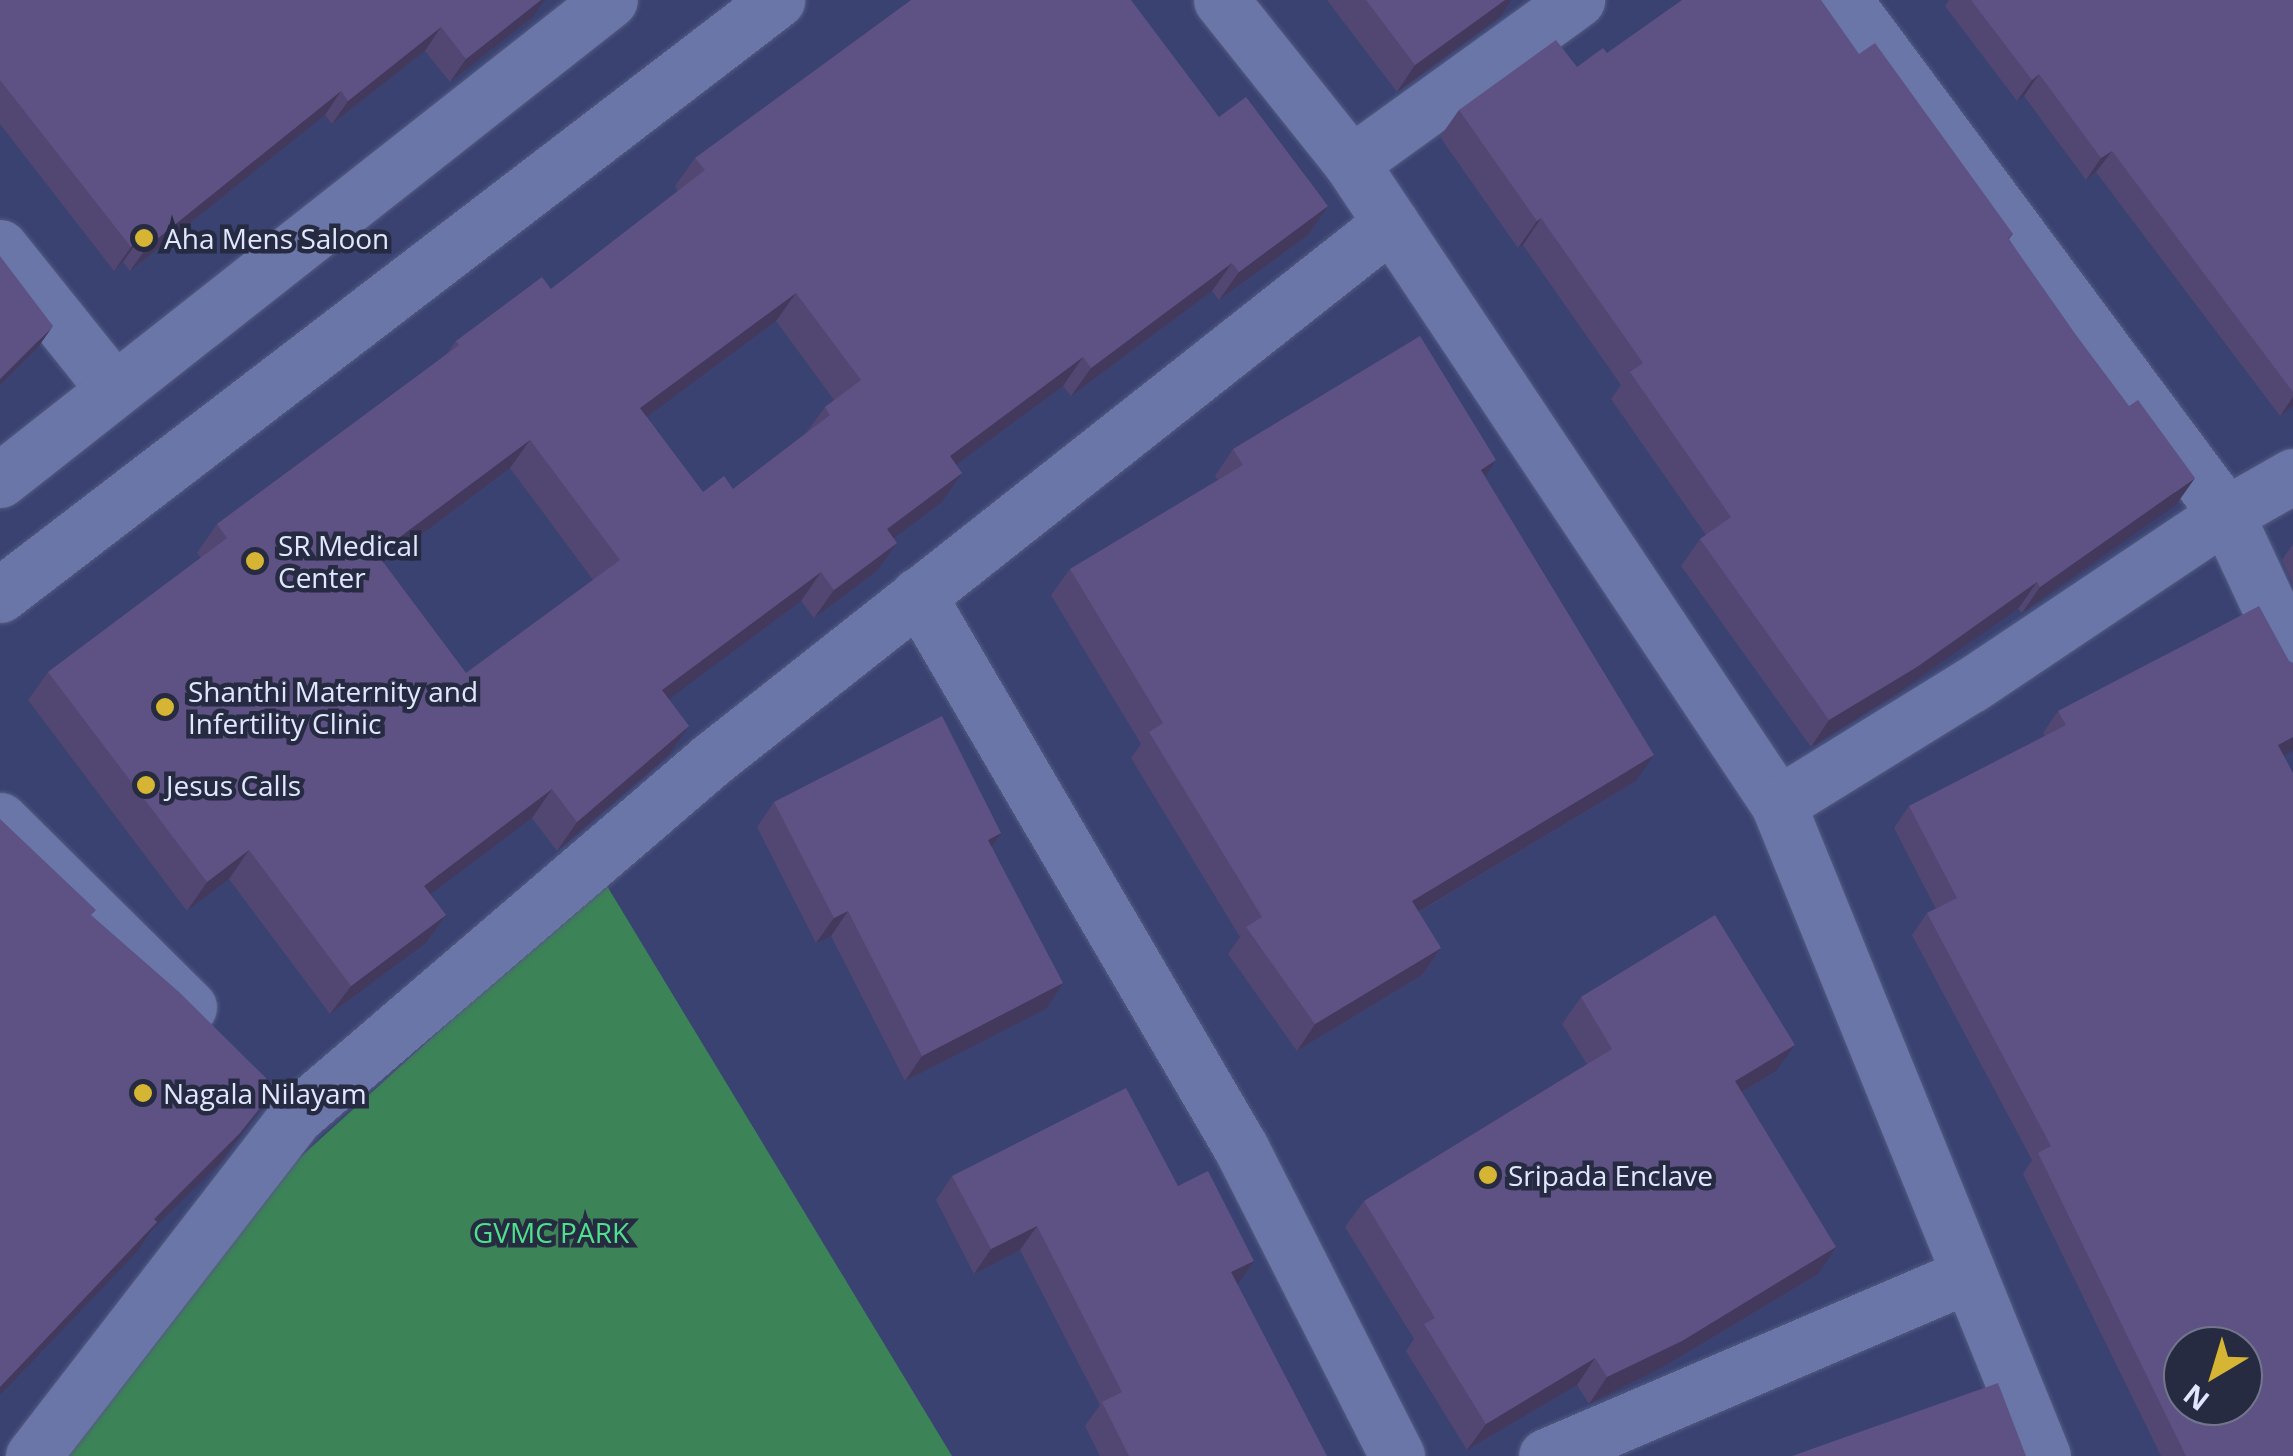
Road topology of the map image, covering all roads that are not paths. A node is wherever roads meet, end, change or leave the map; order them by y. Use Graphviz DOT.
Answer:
graph roads {
  1 [pos="610,0"];
  2 [pos="778,0"];
  3 [pos="1221,0"];
  4 [pos="1577,0"];
  5 [pos="1844,0"];
  6 [pos="1351,163"];
  7 [pos="1391,223"];
  8 [pos="0,247"];
  9 [pos="112,388"];
  10 [pos="2293,476"];
  11 [pos="0,480"];
  12 [pos="2226,514"];
  13 [pos="0,595"];
  14 [pos="918,595"];
  15 [pos="2293,658"];
  16 [pos="1778,804"];
  17 [pos="0,820"];
  18 [pos="297,1115"];
  19 [pos="1969,1275"];
  20 [pos="33,1456"];
  21 [pos="1397,1456"];
  22 [pos="1546,1456"];
  23 [pos="2043,1456"];
  1 -- 9 [label="street"];
  2 -- 13 [label="street"];
  3 -- 6 [label="street"];
  4 -- 6 [label="street"];
  5 -- 12 [label="street"];
  6 -- 7 [label="street"];
  7 -- 14 [label="street"];
  7 -- 16 [label="street"];
  8 -- 9 [label="street"];
  9 -- 11 [label="street"];
  10 -- 12 [label="street"];
  12 -- 15 [label="street"];
  12 -- 16 [label="street"];
  14 -- 18 [label="street"];
  14 -- 21 [label="street"];
  16 -- 19 [label="street"];
  17 -- 18 [label="street"];
  18 -- 20 [label="street"];
  19 -- 22 [label="street"];
  19 -- 23 [label="street"];
}
